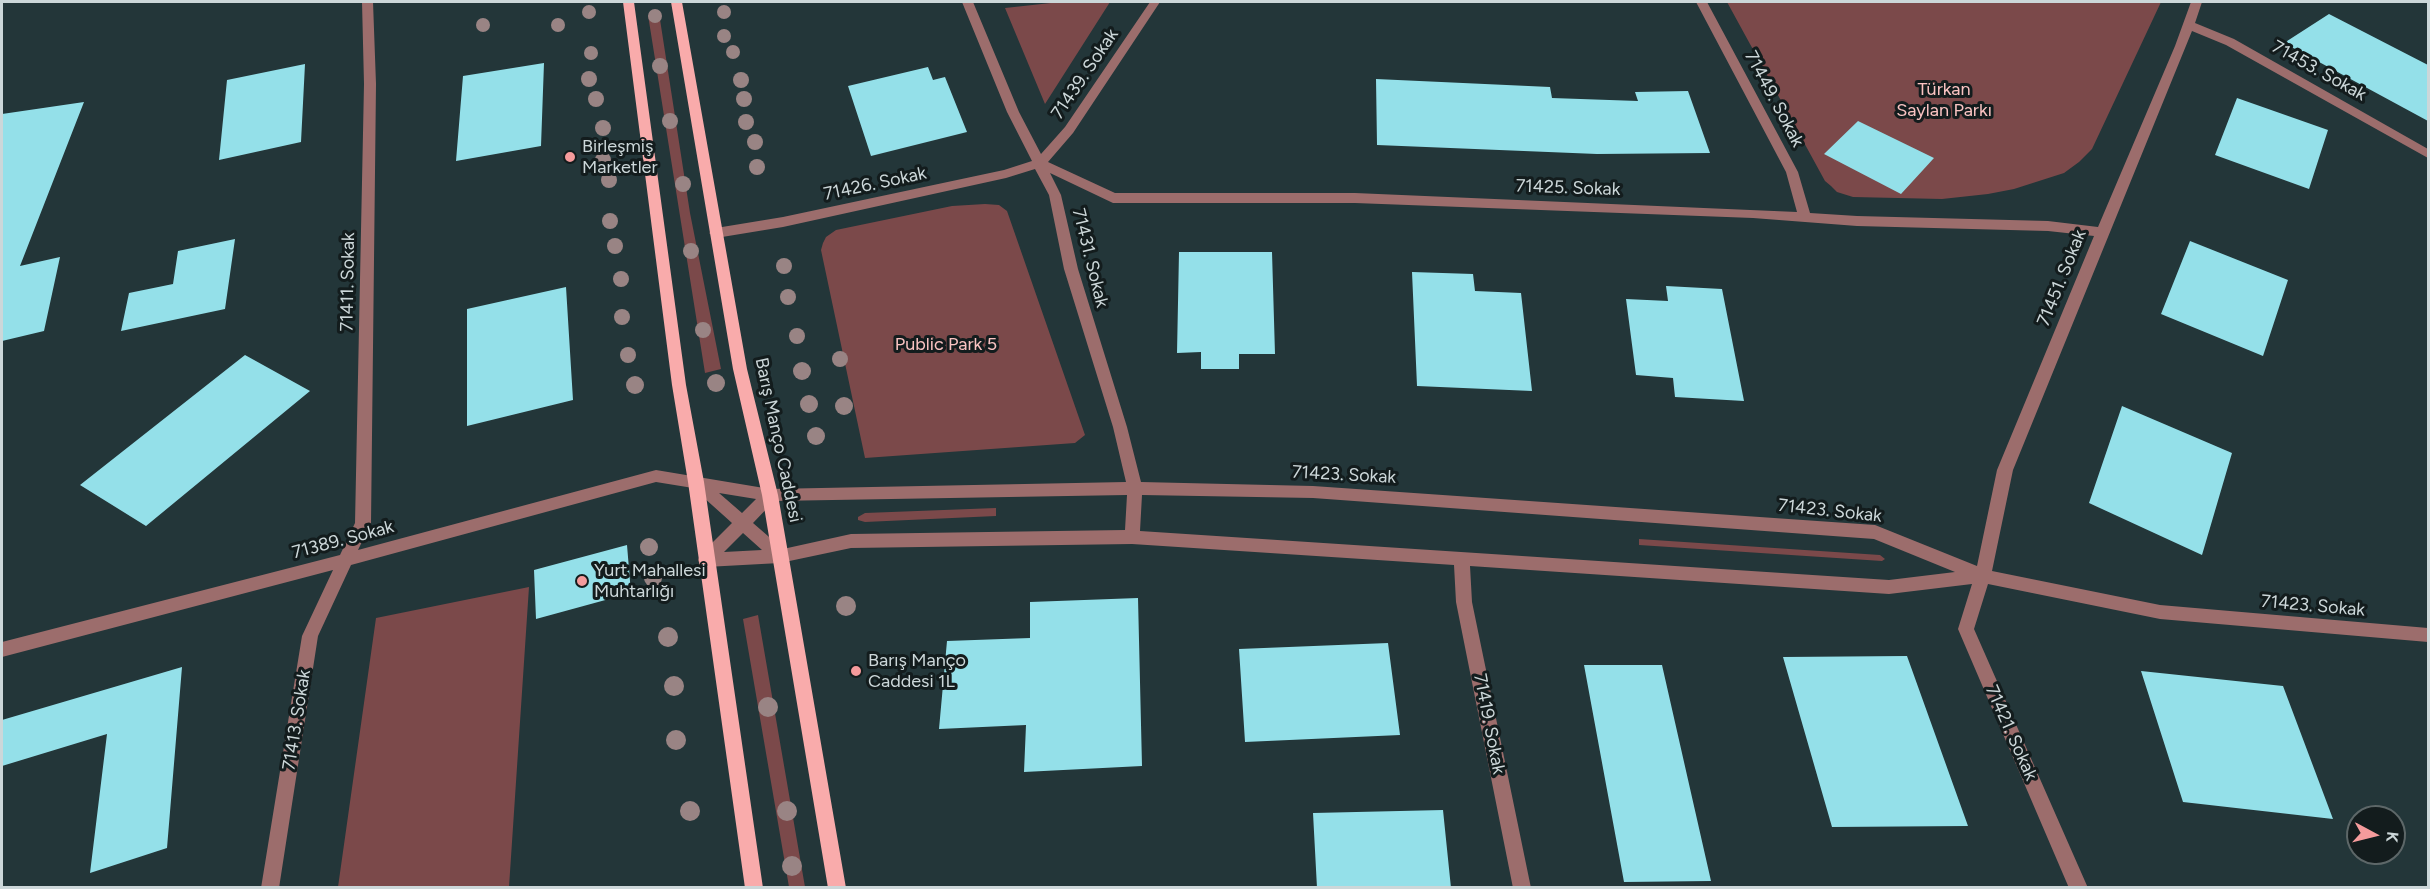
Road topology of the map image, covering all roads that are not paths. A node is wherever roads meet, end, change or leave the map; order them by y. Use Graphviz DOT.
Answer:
graph roads {
  1 [pos="367,2"];
  2 [pos="628,2"];
  3 [pos="676,2"];
  4 [pos="967,2"];
  5 [pos="1155,2"];
  6 [pos="1702,2"];
  7 [pos="2197,2"];
  8 [pos="2189,25"];
  9 [pos="2428,154"];
  10 [pos="1040,163"];
  11 [pos="1805,217"];
  12 [pos="716,232"];
  13 [pos="2102,232"];
  14 [pos="696,482"];
  15 [pos="1135,488"];
  16 [pos="770,495"];
  17 [pos="742,523"];
  18 [pos="1132,537"];
  19 [pos="780,556"];
  20 [pos="346,560"];
  21 [pos="706,560"];
  22 [pos="1462,560"];
  23 [pos="1983,576"];
  24 [pos="2428,635"];
  25 [pos="2,649"];
  26 [pos="270,888"];
  27 [pos="754,888"];
  28 [pos="837,888"];
  29 [pos="1522,888"];
  30 [pos="2079,888"];
  1 -- 20 [label="street, 71411. Sokak"];
  2 -- 14 [label="main road"];
  3 -- 12 [label="main road, Barış Manço Caddesi"];
  4 -- 10 [label="street, 71431. Sokak"];
  5 -- 10 [label="street, 71439. Sokak"];
  6 -- 11 [label="street, 71449. Sokak"];
  7 -- 8 [label="street, 71451. Sokak"];
  8 -- 9 [label="street, 71453. Sokak"];
  8 -- 13 [label="street, 71451. Sokak"];
  10 -- 11 [label="street, 71425. Sokak"];
  10 -- 12 [label="street, 71426. Sokak"];
  10 -- 15 [label="street, 71431. Sokak"];
  11 -- 13 [label="street, 71425. Sokak"];
  12 -- 16 [label="main road, Barış Manço Caddesi"];
  13 -- 23 [label="street, 71451. Sokak"];
  14 -- 16 [label="street, 71423. Sokak"];
  14 -- 17 [label="street"];
  14 -- 20 [label="street, 71389. Sokak"];
  14 -- 21 [label="main road"];
  15 -- 16 [label="street, 71423. Sokak"];
  15 -- 18 [label="street, 71431. Sokak"];
  15 -- 23 [label="street, 71423. Sokak"];
  16 -- 17 [label="street"];
  16 -- 19 [label="main road, Barış Manço Caddesi"];
  17 -- 19 [label="street"];
  17 -- 21 [label="street"];
  18 -- 19 [label="street, 71423. Sokak"];
  18 -- 22 [label="street, 71423. Sokak"];
  19 -- 21 [label="street, 71423. Sokak"];
  19 -- 28 [label="main road, Barış Manço Caddesi"];
  20 -- 25 [label="street, 71389. Sokak"];
  20 -- 26 [label="street, 71413. Sokak"];
  21 -- 27 [label="main road"];
  22 -- 23 [label="street, 71423. Sokak"];
  22 -- 29 [label="street, 71419. Sokak"];
  23 -- 24 [label="street, 71423. Sokak"];
  23 -- 30 [label="street, 71421. Sokak"];
}
